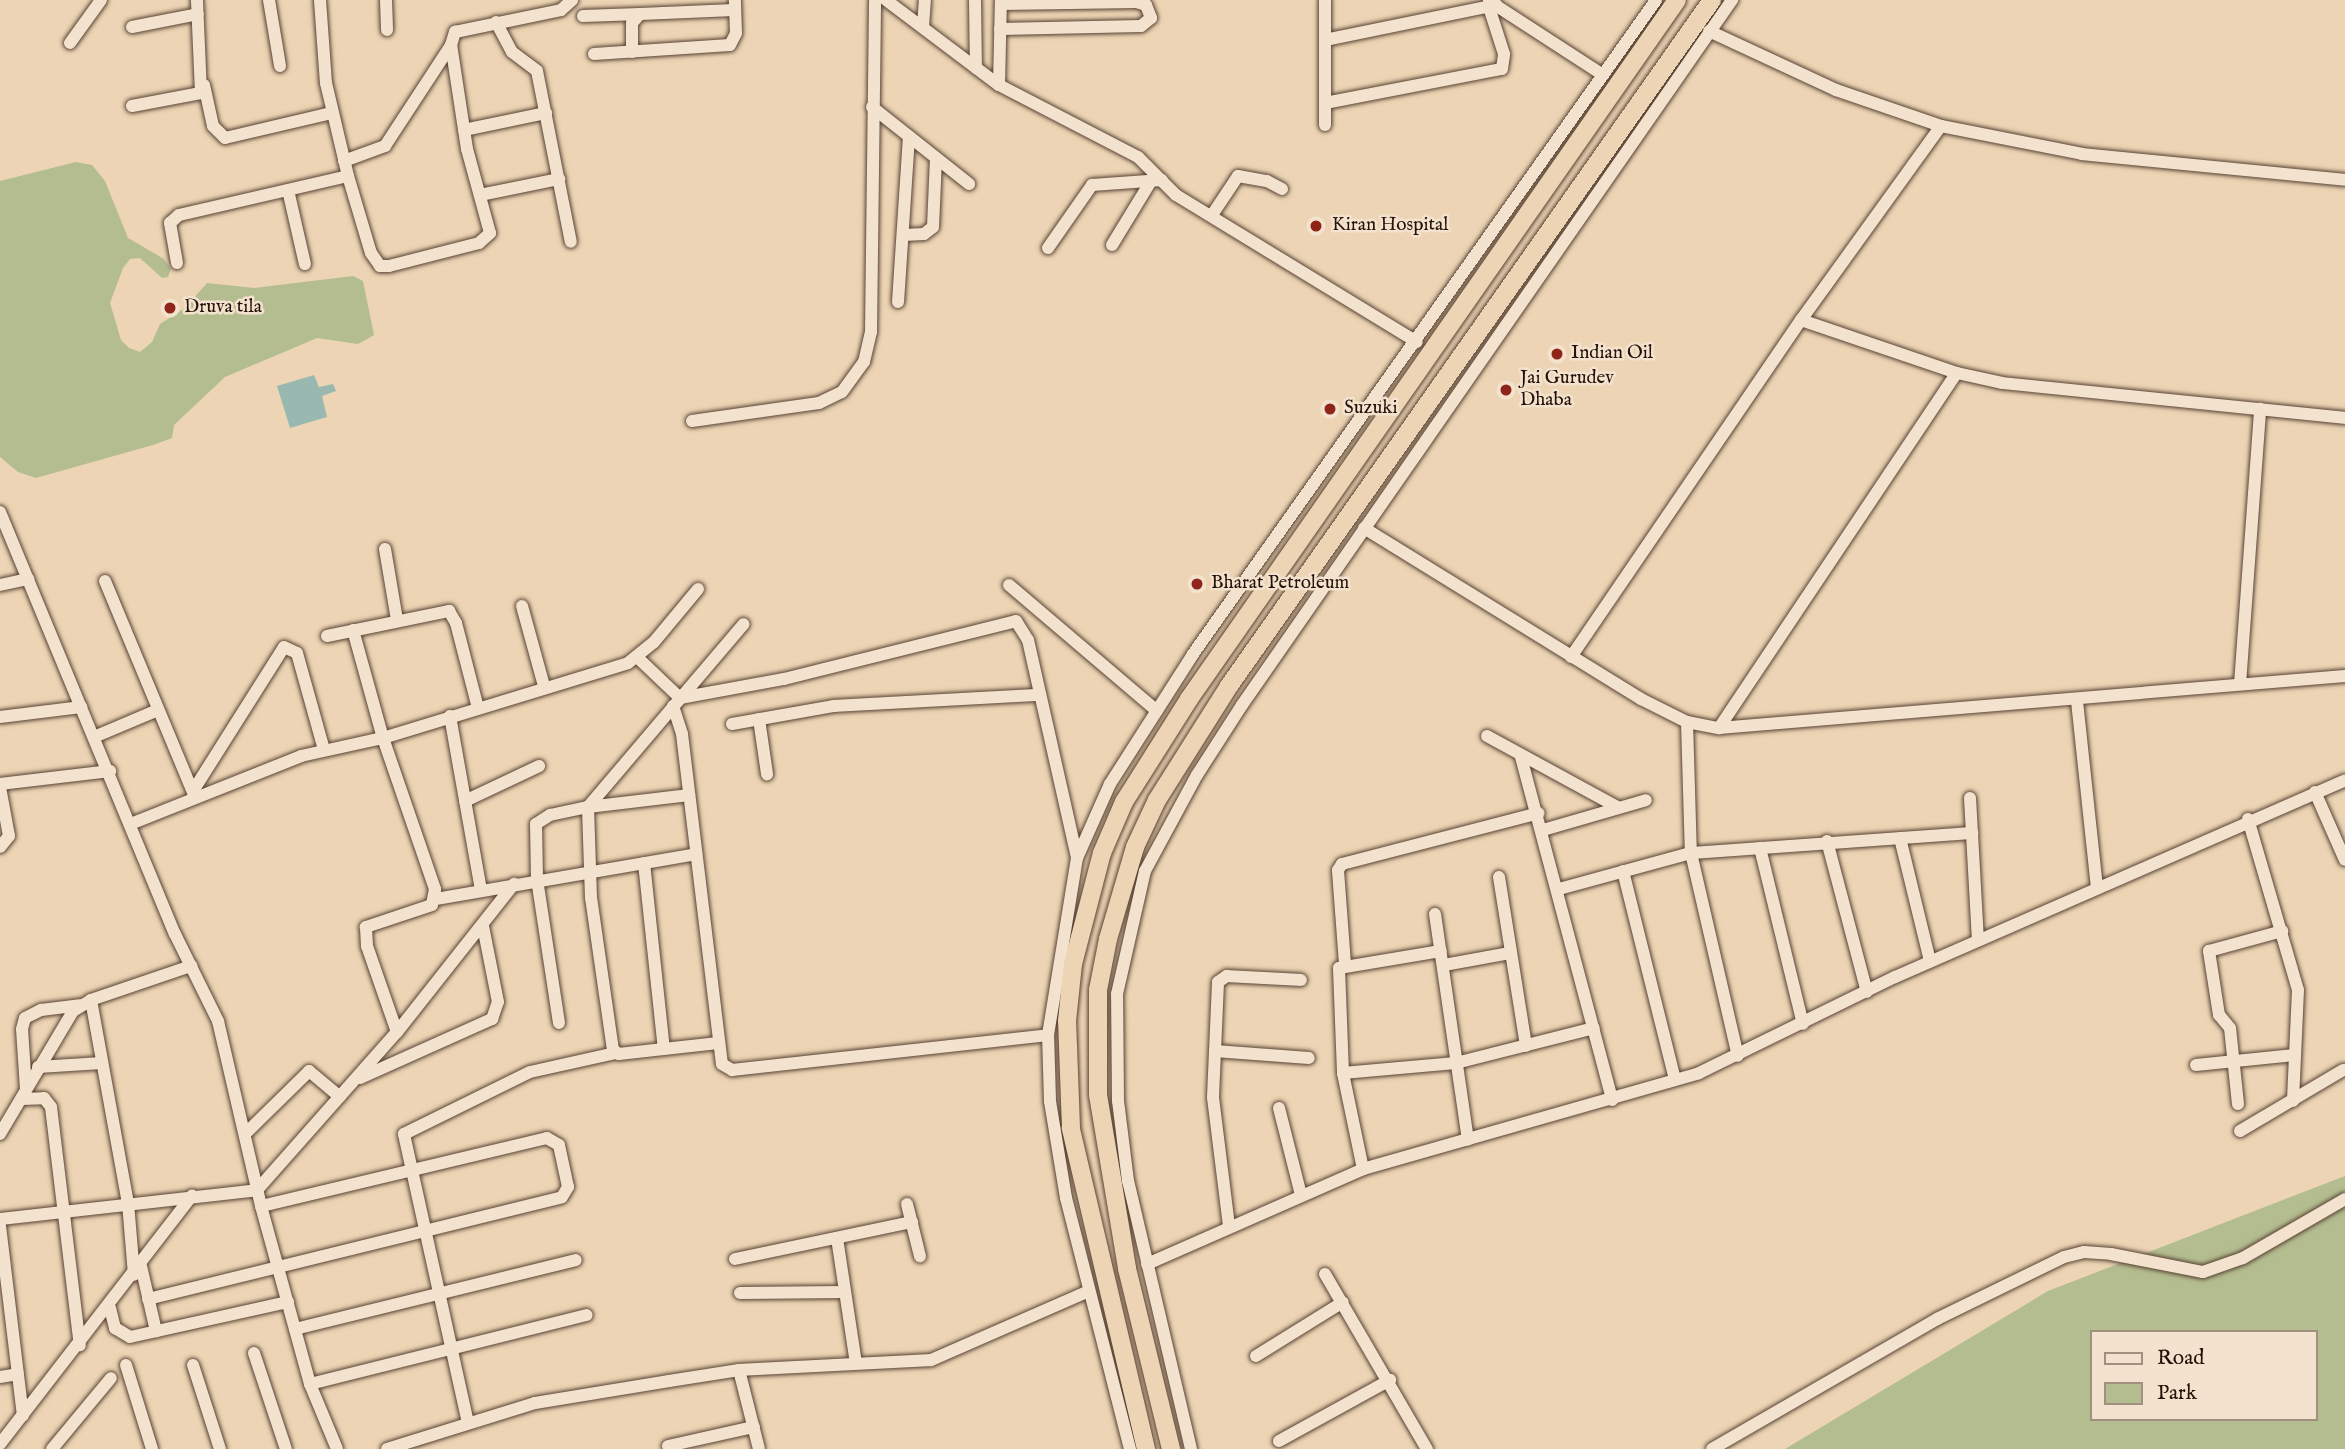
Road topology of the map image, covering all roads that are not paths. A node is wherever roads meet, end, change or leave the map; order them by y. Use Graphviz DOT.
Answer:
graph roads {
  1 [pos="101,0"];
  2 [pos="197,0"];
  3 [pos="269,0"];
  4 [pos="320,0"];
  5 [pos="386,0"];
  6 [pos="572,0"];
  7 [pos="630,0"];
  8 [pos="875,0"];
  9 [pos="886,0"];
  10 [pos="925,0"];
  11 [pos="975,0"];
  12 [pos="1325,0"];
  13 [pos="1656,0"];
  14 [pos="1677,0"];
  15 [pos="1712,0"];
  16 [pos="1732,0"];
  17 [pos="1001,2"];
  18 [pos="1491,4"];
  19 [pos="735,5"];
  20 [pos="198,14"];
  21 [pos="636,14"];
  22 [pos="583,16"];
  23 [pos="496,22"];
  24 [pos="132,27"];
  25 [pos="923,27"];
  26 [pos="1000,29"];
  27 [pos="387,30"];
  28 [pos="1709,31"];
  29 [pos="1325,40"];
  30 [pos="70,43"];
  31 [pos="451,45"];
  32 [pos="632,52"];
  33 [pos="594,54"];
  34 [pos="279,66"];
  35 [pos="976,68"];
  36 [pos="1603,75"];
  37 [pos="204,85"];
  38 [pos="999,85"];
  39 [pos="1325,103"];
  40 [pos="132,106"];
  41 [pos="872,107"];
  42 [pos="332,113"];
  43 [pos="546,113"];
  44 [pos="1325,125"];
  45 [pos="1941,126"];
  46 [pos="464,130"];
  47 [pos="909,136"];
  48 [pos="936,158"];
  49 [pos="344,161"];
  50 [pos="348,176"];
  51 [pos="559,179"];
  52 [pos="1157,180"];
  53 [pos="2345,180"];
  54 [pos="969,184"];
  55 [pos="1282,189"];
  56 [pos="288,190"];
  57 [pos="480,195"];
  58 [pos="1212,215"];
  59 [pos="903,235"];
  60 [pos="571,242"];
  61 [pos="1112,245"];
  62 [pos="1048,248"];
  63 [pos="177,264"];
  64 [pos="305,264"];
  65 [pos="898,302"];
  66 [pos="1801,320"];
  67 [pos="1417,342"];
  68 [pos="1957,373"];
  69 [pos="2260,409"];
  70 [pos="2345,418"];
  71 [pos="692,421"];
  72 [pos="0,512"];
  73 [pos="1364,528"];
  74 [pos="385,549"];
  75 [pos="28,579"];
  76 [pos="105,581"];
  77 [pos="0,585"];
  78 [pos="1009,586"];
  79 [pos="698,589"];
  80 [pos="522,606"];
  81 [pos="397,620"];
  82 [pos="744,624"];
  83 [pos="353,631"];
  84 [pos="327,636"];
  85 [pos="1571,657"];
  86 [pos="638,658"];
  87 [pos="2345,676"];
  88 [pos="2240,684"];
  89 [pos="544,686"];
  90 [pos="1039,695"];
  91 [pos="2077,701"];
  92 [pos="677,702"];
  93 [pos="81,707"];
  94 [pos="478,708"];
  95 [pos="159,710"];
  96 [pos="1157,711"];
  97 [pos="450,716"];
  98 [pos="0,717"];
  99 [pos="759,719"];
  100 [pos="1687,722"];
  101 [pos="732,724"];
  102 [pos="1719,728"];
  103 [pos="1487,736"];
  104 [pos="94,737"];
  105 [pos="383,738"];
  106 [pos="324,750"];
  107 [pos="1521,757"];
  108 [pos="539,765"];
  109 [pos="110,771"];
  110 [pos="767,774"];
  111 [pos="2345,780"];
  112 [pos="0,786"];
  113 [pos="2315,792"];
  114 [pos="194,794"];
  115 [pos="689,795"];
  116 [pos="1970,799"];
  117 [pos="1646,800"];
  118 [pos="465,801"];
  119 [pos="588,807"];
  120 [pos="1619,807"];
  121 [pos="1539,813"];
  122 [pos="2248,819"];
  123 [pos="133,823"];
  124 [pos="1543,830"];
  125 [pos="1972,833"];
  126 [pos="1900,838"];
  127 [pos="1827,841"];
  128 [pos="0,847"];
  129 [pos="1760,848"];
  130 [pos="1691,853"];
  131 [pos="696,854"];
  132 [pos="1077,858"];
  133 [pos="2345,860"];
  134 [pos="644,863"];
  135 [pos="1623,871"];
  136 [pos="590,873"];
  137 [pos="1499,877"];
  138 [pos="537,880"];
  139 [pos="514,884"];
  140 [pos="2096,887"];
  141 [pos="1559,889"];
  142 [pos="481,890"];
  143 [pos="436,899"];
  144 [pos="1434,914"];
  145 [pos="483,926"];
  146 [pos="2282,931"];
  147 [pos="1979,940"];
  148 [pos="1441,951"];
  149 [pos="1510,953"];
  150 [pos="1930,961"];
  151 [pos="1345,964"];
  152 [pos="1444,965"];
  153 [pos="191,966"];
  154 [pos="1301,980"];
  155 [pos="1867,992"];
  156 [pos="86,1002"];
  157 [pos="559,1023"];
  158 [pos="1803,1024"];
  159 [pos="1594,1028"];
  160 [pos="397,1032"];
  161 [pos="1048,1035"];
  162 [pos="718,1042"];
  163 [pos="1526,1046"];
  164 [pos="664,1049"];
  165 [pos="1215,1051"];
  166 [pos="615,1053"];
  167 [pos="2294,1055"];
  168 [pos="1738,1056"];
  169 [pos="1309,1058"];
  170 [pos="2233,1060"];
  171 [pos="102,1063"];
  172 [pos="1456,1063"];
  173 [pos="2196,1065"];
  174 [pos="38,1067"];
  175 [pos="2343,1070"];
  176 [pos="1343,1073"];
  177 [pos="356,1080"];
  178 [pos="1675,1080"];
  179 [pos="23,1094"];
  180 [pos="341,1097"];
  181 [pos="1612,1100"];
  182 [pos="2293,1101"];
  183 [pos="2238,1104"];
  184 [pos="1279,1108"];
  185 [pos="2240,1131"];
  186 [pos="0,1134"];
  187 [pos="245,1134"];
  188 [pos="1468,1140"];
  189 [pos="410,1169"];
  190 [pos="1363,1169"];
  191 [pos="257,1190"];
  192 [pos="1301,1195"];
  193 [pos="192,1196"];
  194 [pos="2345,1199"];
  195 [pos="128,1203"];
  196 [pos="907,1204"];
  197 [pos="261,1206"];
  198 [pos="65,1211"];
  199 [pos="0,1219"];
  200 [pos="912,1222"];
  201 [pos="0,1226"];
  202 [pos="1229,1226"];
  203 [pos="424,1231"];
  204 [pos="837,1238"];
  205 [pos="920,1256"];
  206 [pos="735,1259"];
  207 [pos="576,1260"];
  208 [pos="1147,1264"];
  209 [pos="278,1268"];
  210 [pos="137,1270"];
  211 [pos="1325,1274"];
  212 [pos="1089,1291"];
  213 [pos="845,1292"];
  214 [pos="740,1293"];
  215 [pos="438,1294"];
  216 [pos="148,1299"];
  217 [pos="288,1302"];
  218 [pos="1343,1302"];
  219 [pos="110,1308"];
  220 [pos="587,1315"];
  221 [pos="295,1329"];
  222 [pos="156,1331"];
  223 [pos="80,1345"];
  224 [pos="451,1349"];
  225 [pos="254,1353"];
  226 [pos="1256,1356"];
  227 [pos="856,1363"];
  228 [pos="126,1365"];
  229 [pos="193,1365"];
  230 [pos="739,1370"];
  231 [pos="18,1374"];
  232 [pos="0,1377"];
  233 [pos="111,1378"];
  234 [pos="1390,1380"];
  235 [pos="310,1384"];
  236 [pos="23,1416"];
  237 [pos="468,1423"];
  238 [pos="754,1427"];
  239 [pos="1279,1441"];
  240 [pos="0,1444"];
  241 [pos="668,1446"];
  242 [pos="52,1449"];
  243 [pos="152,1449"];
  244 [pos="220,1449"];
  245 [pos="286,1449"];
  246 [pos="337,1449"];
  247 [pos="387,1449"];
  248 [pos="759,1449"];
  249 [pos="1130,1449"];
  250 [pos="1146,1449"];
  251 [pos="1171,1449"];
  252 [pos="1191,1449"];
  253 [pos="1427,1449"];
  254 [pos="1712,1449"];
  1 -- 30 [label="street"];
  2 -- 20 [label="street"];
  3 -- 34 [label="street"];
  4 -- 42 [label="street"];
  5 -- 27 [label="street"];
  6 -- 23 [label="street"];
  7 -- 21 [label="street"];
  8 -- 41 [label="street"];
  9 -- 25 [label="street"];
  10 -- 25 [label="street"];
  11 -- 35 [label="street"];
  12 -- 29 [label="street"];
  13 -- 36 [label="street"];
  14 -- 250 [label="highway"];
  15 -- 251 [label="highway"];
  16 -- 28 [label="street"];
  17 -- 26 [label="street"];
  17 -- 26 [label="street"];
  18 -- 29 [label="street"];
  18 -- 36 [label="street"];
  18 -- 39 [label="street"];
  19 -- 21 [label="street"];
  19 -- 32 [label="street"];
  20 -- 24 [label="street"];
  20 -- 37 [label="street"];
  21 -- 22 [label="street"];
  21 -- 32 [label="street"];
  23 -- 31 [label="street"];
  23 -- 43 [label="street"];
  25 -- 35 [label="street"];
  26 -- 38 [label="street"];
  28 -- 45 [label="street"];
  28 -- 73 [label="street"];
  29 -- 39 [label="street"];
  31 -- 46 [label="street"];
  31 -- 49 [label="street"];
  32 -- 33 [label="street"];
  35 -- 38 [label="street"];
  36 -- 67 [label="street"];
  37 -- 40 [label="street"];
  37 -- 42 [label="street"];
  38 -- 52 [label="street"];
  39 -- 44 [label="street"];
  41 -- 47 [label="street"];
  41 -- 71 [label="street"];
  42 -- 49 [label="street"];
  43 -- 46 [label="street"];
  43 -- 51 [label="street"];
  45 -- 53 [label="street"];
  45 -- 66 [label="street"];
  46 -- 57 [label="street"];
  47 -- 48 [label="street"];
  47 -- 59 [label="street"];
  48 -- 54 [label="street"];
  48 -- 59 [label="street"];
  49 -- 50 [label="street"];
  50 -- 56 [label="street"];
  50 -- 57 [label="street"];
  51 -- 57 [label="street"];
  51 -- 60 [label="street"];
  52 -- 58 [label="street"];
  52 -- 61 [label="street"];
  52 -- 62 [label="street"];
  55 -- 58 [label="street"];
  56 -- 63 [label="street"];
  56 -- 64 [label="street"];
  58 -- 67 [label="street"];
  59 -- 65 [label="street"];
  66 -- 68 [label="street"];
  66 -- 85 [label="street"];
  67 -- 96 [label="street"];
  68 -- 69 [label="street"];
  68 -- 102 [label="street"];
  69 -- 70 [label="street"];
  69 -- 88 [label="street"];
  72 -- 75 [label="street"];
  73 -- 85 [label="street"];
  73 -- 208 [label="street"];
  74 -- 81 [label="street"];
  75 -- 77 [label="street"];
  75 -- 93 [label="street"];
  76 -- 95 [label="street"];
  78 -- 96 [label="street"];
  79 -- 86 [label="street"];
  80 -- 89 [label="street"];
  81 -- 83 [label="street"];
  81 -- 94 [label="street"];
  82 -- 92 [label="street"];
  83 -- 84 [label="street"];
  83 -- 105 [label="street"];
  85 -- 100 [label="street"];
  86 -- 89 [label="street"];
  86 -- 92 [label="street"];
  87 -- 88 [label="street"];
  88 -- 91 [label="street"];
  89 -- 94 [label="street"];
  90 -- 92 [label="street"];
  90 -- 99 [label="street"];
  90 -- 132 [label="street"];
  91 -- 102 [label="street"];
  91 -- 140 [label="street"];
  92 -- 115 [label="street"];
  92 -- 119 [label="street"];
  93 -- 98 [label="street"];
  93 -- 104 [label="street"];
  94 -- 97 [label="street"];
  95 -- 104 [label="street"];
  95 -- 114 [label="street"];
  96 -- 132 [label="street"];
  97 -- 105 [label="street"];
  97 -- 118 [label="street"];
  99 -- 101 [label="street"];
  99 -- 110 [label="street"];
  100 -- 102 [label="street"];
  100 -- 130 [label="street"];
  103 -- 107 [label="street"];
  104 -- 109 [label="street"];
  105 -- 106 [label="street"];
  105 -- 143 [label="street"];
  106 -- 114 [label="street"];
  106 -- 114 [label="street"];
  107 -- 120 [label="street"];
  107 -- 121 [label="street"];
  108 -- 118 [label="street"];
  109 -- 112 [label="street"];
  109 -- 123 [label="street"];
  111 -- 113 [label="street"];
  112 -- 128 [label="street"];
  113 -- 122 [label="street"];
  113 -- 133 [label="street"];
  114 -- 123 [label="street"];
  115 -- 119 [label="street"];
  115 -- 131 [label="street"];
  116 -- 125 [label="street"];
  117 -- 120 [label="street"];
  118 -- 142 [label="street"];
  119 -- 136 [label="street"];
  119 -- 138 [label="street"];
  120 -- 124 [label="street"];
  121 -- 124 [label="street"];
  121 -- 151 [label="street"];
  122 -- 140 [label="street"];
  122 -- 146 [label="street"];
  123 -- 153 [label="street"];
  124 -- 141 [label="street"];
  125 -- 126 [label="street"];
  125 -- 147 [label="street"];
  126 -- 127 [label="street"];
  126 -- 150 [label="street"];
  127 -- 129 [label="street"];
  127 -- 155 [label="street"];
  129 -- 130 [label="street"];
  129 -- 158 [label="street"];
  130 -- 135 [label="street"];
  130 -- 168 [label="street"];
  131 -- 134 [label="street"];
  131 -- 162 [label="street"];
  132 -- 161 [label="street"];
  134 -- 136 [label="street"];
  134 -- 164 [label="street"];
  135 -- 141 [label="street"];
  135 -- 178 [label="street"];
  136 -- 138 [label="street"];
  136 -- 166 [label="street"];
  137 -- 149 [label="street"];
  138 -- 139 [label="street"];
  138 -- 157 [label="street"];
  139 -- 142 [label="street"];
  139 -- 145 [label="street"];
  140 -- 147 [label="street"];
  141 -- 159 [label="street"];
  142 -- 143 [label="street"];
  143 -- 160 [label="street"];
  144 -- 148 [label="street"];
  145 -- 160 [label="street"];
  145 -- 177 [label="street"];
  146 -- 167 [label="street"];
  146 -- 170 [label="street"];
  147 -- 150 [label="street"];
  148 -- 151 [label="street"];
  148 -- 152 [label="street"];
  149 -- 152 [label="street"];
  149 -- 163 [label="street"];
  150 -- 155 [label="street"];
  151 -- 176 [label="street"];
  152 -- 172 [label="street"];
  153 -- 156 [label="street"];
  153 -- 187 [label="street"];
  154 -- 165 [label="street"];
  155 -- 158 [label="street"];
  156 -- 171 [label="street"];
  156 -- 174 [label="street"];
  156 -- 179 [label="street"];
  158 -- 168 [label="street"];
  159 -- 163 [label="street"];
  159 -- 181 [label="street"];
  160 -- 177 [label="street"];
  161 -- 162 [label="street"];
  161 -- 212 [label="street"];
  162 -- 164 [label="street"];
  163 -- 172 [label="street"];
  164 -- 166 [label="street"];
  165 -- 169 [label="street"];
  165 -- 202 [label="street"];
  166 -- 189 [label="street"];
  167 -- 170 [label="street"];
  167 -- 182 [label="street"];
  168 -- 178 [label="street"];
  170 -- 173 [label="street"];
  170 -- 183 [label="street"];
  171 -- 174 [label="street"];
  171 -- 195 [label="street"];
  172 -- 176 [label="street"];
  172 -- 188 [label="street"];
  174 -- 179 [label="street"];
  175 -- 182 [label="street"];
  176 -- 190 [label="street"];
  177 -- 180 [label="street"];
  178 -- 181 [label="street"];
  179 -- 186 [label="street"];
  179 -- 198 [label="street"];
  180 -- 187 [label="street"];
  180 -- 191 [label="street"];
  181 -- 188 [label="street"];
  182 -- 185 [label="street"];
  184 -- 192 [label="street"];
  187 -- 191 [label="street"];
  188 -- 190 [label="street"];
  189 -- 197 [label="street"];
  189 -- 203 [label="street"];
  189 -- 203 [label="street"];
  190 -- 192 [label="street"];
  191 -- 193 [label="street"];
  191 -- 197 [label="street"];
  192 -- 202 [label="street"];
  193 -- 195 [label="street"];
  193 -- 210 [label="street"];
  194 -- 254 [label="street"];
  195 -- 198 [label="street"];
  195 -- 210 [label="street"];
  196 -- 200 [label="street"];
  197 -- 209 [label="street"];
  198 -- 199 [label="street"];
  198 -- 223 [label="street"];
  200 -- 204 [label="street"];
  200 -- 205 [label="street"];
  201 -- 231 [label="street"];
  202 -- 208 [label="street"];
  203 -- 209 [label="street"];
  203 -- 215 [label="street"];
  204 -- 206 [label="street"];
  204 -- 213 [label="street"];
  207 -- 215 [label="street"];
  208 -- 252 [label="street"];
  209 -- 216 [label="street"];
  209 -- 217 [label="street"];
  210 -- 216 [label="street"];
  210 -- 219 [label="street"];
  211 -- 218 [label="street"];
  212 -- 227 [label="street"];
  212 -- 249 [label="street"];
  213 -- 214 [label="street"];
  213 -- 227 [label="street"];
  215 -- 221 [label="street"];
  215 -- 224 [label="street"];
  216 -- 222 [label="street"];
  217 -- 221 [label="street"];
  217 -- 222 [label="street"];
  218 -- 226 [label="street"];
  218 -- 234 [label="street"];
  219 -- 222 [label="street"];
  219 -- 223 [label="street"];
  220 -- 224 [label="street"];
  221 -- 235 [label="street"];
  223 -- 236 [label="street"];
  224 -- 235 [label="street"];
  224 -- 237 [label="street"];
  225 -- 245 [label="street"];
  227 -- 230 [label="street"];
  228 -- 243 [label="street"];
  229 -- 244 [label="street"];
  230 -- 237 [label="street"];
  230 -- 238 [label="street"];
  231 -- 232 [label="street"];
  231 -- 236 [label="street"];
  233 -- 242 [label="street"];
  234 -- 239 [label="street"];
  234 -- 253 [label="street"];
  235 -- 246 [label="street"];
  236 -- 240 [label="street"];
  237 -- 247 [label="street"];
  238 -- 241 [label="street"];
  238 -- 248 [label="street"];
}
